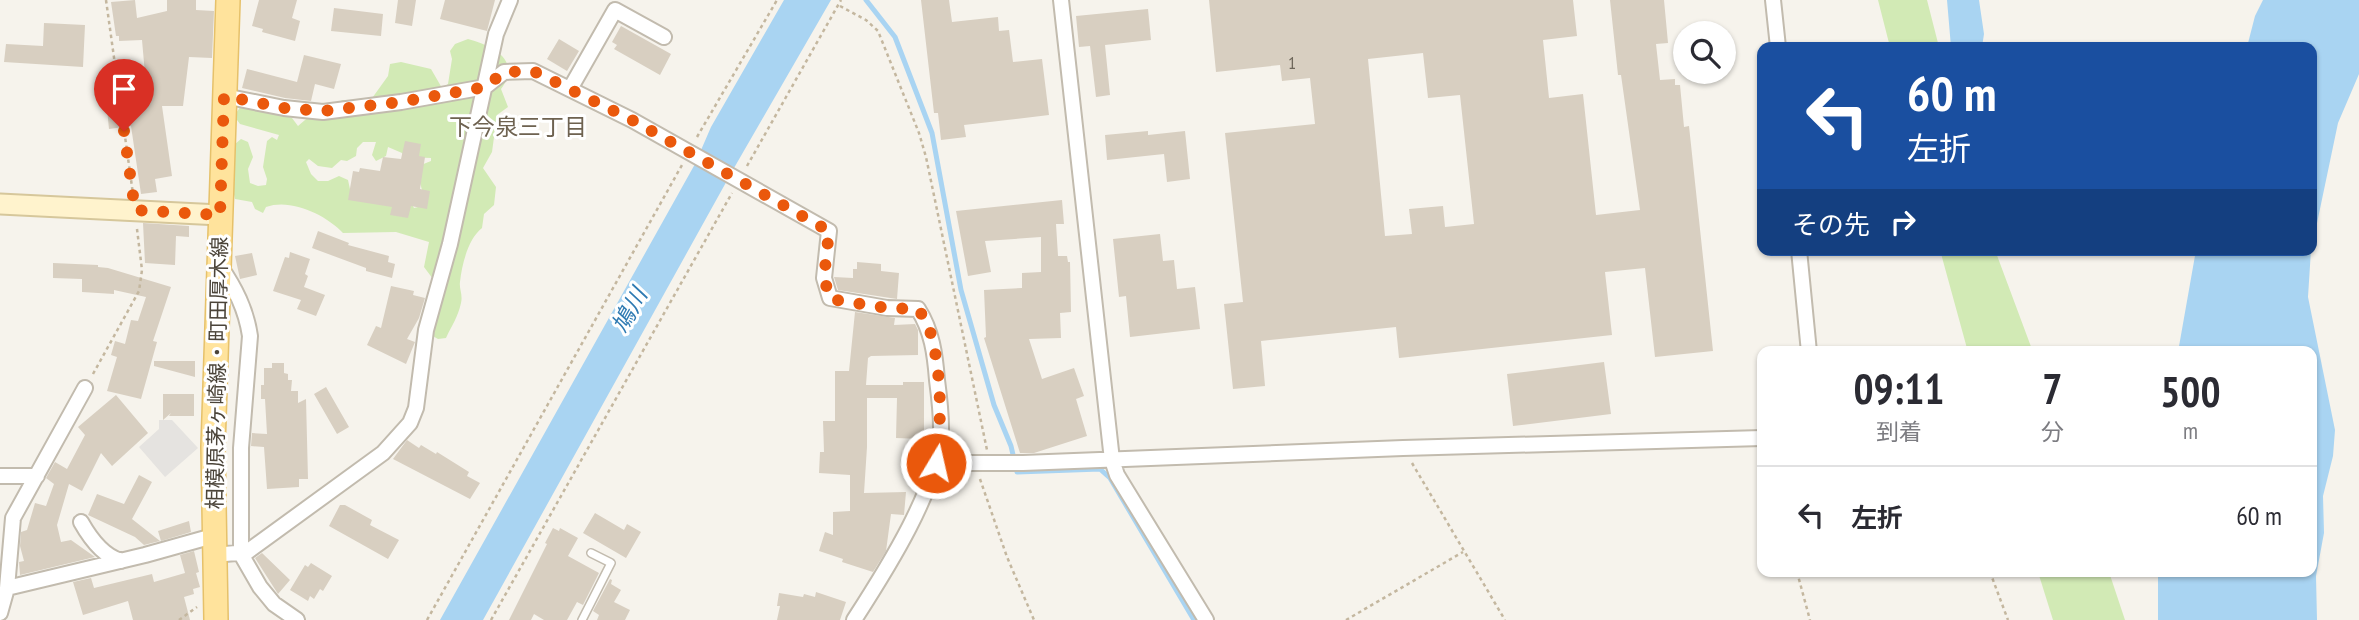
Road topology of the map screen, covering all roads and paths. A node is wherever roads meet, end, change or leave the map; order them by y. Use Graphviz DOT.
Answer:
graph roads {
  1 [pos="106,0"];
  2 [pos="228,0"];
  3 [pos="510,0"];
  4 [pos="777,0"];
  5 [pos="841,0"];
  6 [pos="1061,0"];
  7 [pos="1773,0"];
  8 [pos="618,5"];
  9 [pos="838,5"];
  10 [pos="664,37"];
  11 [pos="1777,42"];
  12 [pos="485,87"];
  13 [pos="570,89"];
  14 [pos="224,96"];
  15 [pos="691,154"];
  16 [pos="736,179"];
  17 [pos="0,204"];
  18 [pos="135,210"];
  19 [pos="220,215"];
  20 [pos="1799,256"];
  21 [pos="219,263"];
  22 [pos="1808,346"];
  23 [pos="85,388"];
  24 [pos="1757,438"];
  25 [pos="1403,448"];
  26 [pos="1112,460"];
  27 [pos="936,463"];
  28 [pos="974,463"];
  29 [pos="995,463"];
  30 [pos="0,476"];
  31 [pos="37,476"];
  32 [pos="81,522"];
  33 [pos="214,545"];
  34 [pos="591,552"];
  35 [pos="1463,552"];
  36 [pos="241,554"];
  37 [pos="121,561"];
  38 [pos="1798,577"];
  39 [pos="1992,577"];
  40 [pos="7,588"];
  41 [pos="207,612"];
  42 [pos="0,613"];
  43 [pos="178,620"];
  44 [pos="297,620"];
  45 [pos="427,620"];
  46 [pos="491,620"];
  47 [pos="582,620"];
  48 [pos="854,620"];
  49 [pos="1034,620"];
  50 [pos="1206,620"];
  51 [pos="1346,620"];
  52 [pos="1505,620"];
  53 [pos="1810,620"];
  54 [pos="2008,620"];
  1 -- 18 [label="path"];
  2 -- 14 [label="main road, 相模原茅ヶ崎線・町田厚木線"];
  3 -- 12 [label="street"];
  4 -- 15 [label="path"];
  5 -- 9 [label="path"];
  6 -- 26 [label="street"];
  7 -- 11 [label="street"];
  8 -- 10 [label="street"];
  8 -- 13 [label="street"];
  9 -- 16 [label="path"];
  9 -- 29 [label="path"];
  12 -- 13 [label="street"];
  12 -- 14 [label="street"];
  12 -- 36 [label="street"];
  13 -- 15 [label="street"];
  14 -- 19 [label="main road, 相模原茅ヶ崎線・町田厚木線"];
  15 -- 16 [label="street"];
  15 -- 45 [label="path"];
  16 -- 27 [label="street"];
  16 -- 46 [label="path"];
  17 -- 18 [label="street"];
  18 -- 19 [label="street"];
  18 -- 23 [label="path"];
  19 -- 21 [label="main road, 相模原茅ヶ崎線・町田厚木線"];
  20 -- 22 [label="street"];
  21 -- 33 [label="main road, 相模原茅ヶ崎線・町田厚木線"];
  21 -- 36 [label="street"];
  23 -- 31 [label="street"];
  24 -- 25 [label="street"];
  25 -- 26 [label="street"];
  25 -- 35 [label="path"];
  26 -- 29 [label="street"];
  26 -- 50 [label="street"];
  27 -- 28 [label="street"];
  27 -- 48 [label="street"];
  28 -- 29 [label="street"];
  28 -- 49 [label="path"];
  30 -- 31 [label="street"];
  31 -- 40 [label="street"];
  32 -- 37 [label="street"];
  33 -- 36 [label="street"];
  33 -- 37 [label="street"];
  33 -- 41 [label="main road, 相模原茅ヶ崎線・町田厚木線"];
  34 -- 47 [label="lane"];
  35 -- 51 [label="path"];
  35 -- 52 [label="path"];
  36 -- 44 [label="street"];
  37 -- 40 [label="street"];
  38 -- 53 [label="path"];
  39 -- 54 [label="path"];
  40 -- 42 [label="street"];
  41 -- 43 [label="path"];
}
